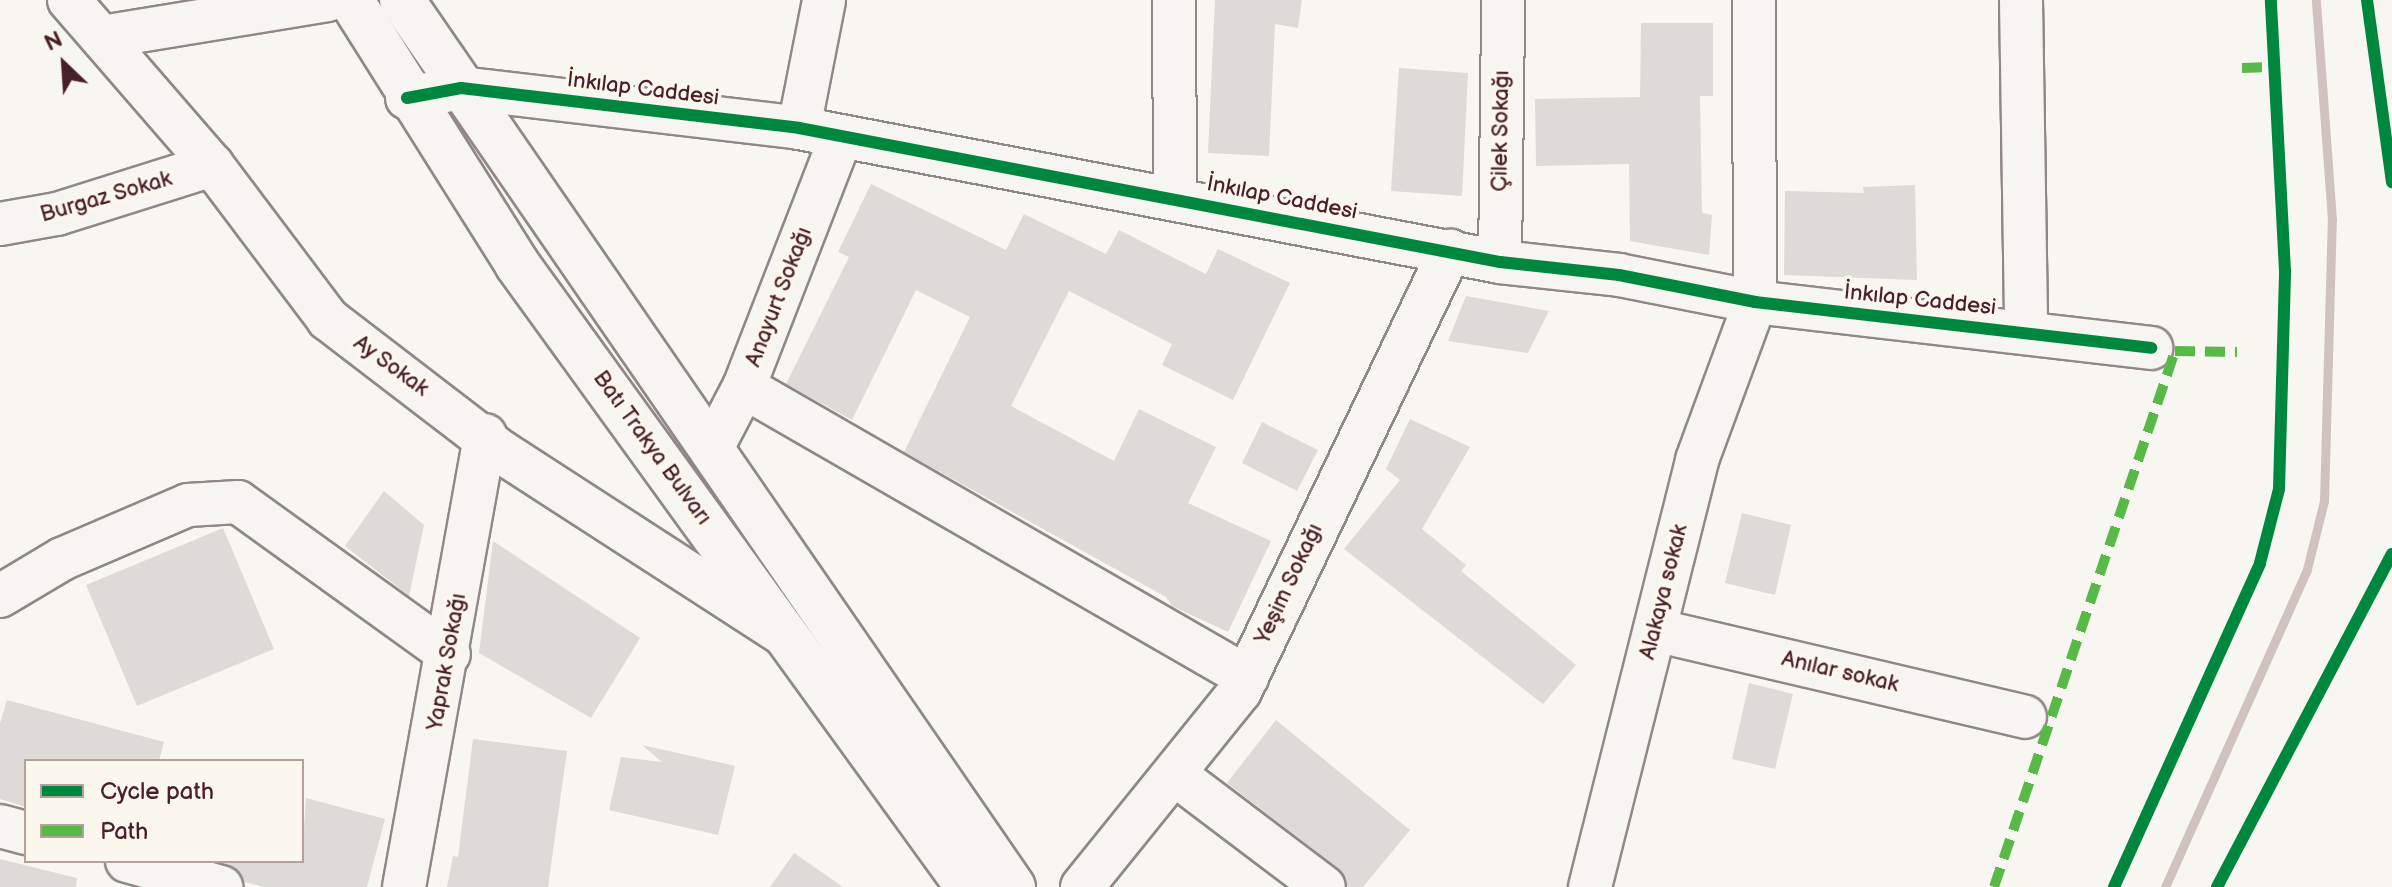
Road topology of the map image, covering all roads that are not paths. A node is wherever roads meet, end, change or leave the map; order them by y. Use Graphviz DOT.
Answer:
graph roads {
  1 [pos="69,0"];
  2 [pos="328,0"];
  3 [pos="351,0"];
  4 [pos="402,0"];
  5 [pos="824,0"];
  6 [pos="1174,0"];
  7 [pos="1503,0"];
  8 [pos="1754,0"];
  9 [pos="2021,0"];
  10 [pos="102,37"];
  11 [pos="461,88"];
  12 [pos="407,98"];
  13 [pos="799,128"];
  14 [pos="840,140"];
  15 [pos="212,165"];
  16 [pos="1175,198"];
  17 [pos="0,224"];
  18 [pos="1450,251"];
  19 [pos="1500,262"];
  20 [pos="1755,302"];
  21 [pos="2026,332"];
  22 [pos="2151,348"];
  23 [pos="744,387"];
  24 [pos="485,435"];
  25 [pos="711,450"];
  26 [pos="0,596"];
  27 [pos="1655,630"];
  28 [pos="795,642"];
  29 [pos="449,654"];
  30 [pos="1247,677"];
  31 [pos="2025,717"];
  32 [pos="1177,776"];
  33 [pos="0,826"];
  34 [pos="24,832"];
  35 [pos="134,863"];
  36 [pos="221,887"];
  37 [pos="404,887"];
  38 [pos="968,887"];
  39 [pos="1013,887"];
  40 [pos="1082,887"];
  41 [pos="1324,887"];
  42 [pos="1590,887"];
  1 -- 10 [label="street, Ay Sokak"];
  2 -- 10 [label="street"];
  3 -- 12 [label="main road, Batı Trakya Bulvarı"];
  4 -- 11 [label="main road, Batı Trakya Bulvarı"];
  5 -- 13 [label="street"];
  6 -- 16 [label="street"];
  7 -- 19 [label="street, Çilek Sokağı"];
  8 -- 20 [label="street"];
  9 -- 21 [label="street"];
  10 -- 15 [label="street, Ay Sokak"];
  11 -- 12 [label="street, İnkılap Caddesi"];
  11 -- 13 [label="street, İnkılap Caddesi"];
  11 -- 25 [label="main road, Batı Trakya Bulvarı"];
  12 -- 28 [label="main road, Batı Trakya Bulvarı"];
  13 -- 14 [label="street, İnkılap Caddesi"];
  14 -- 16 [label="street, İnkılap Caddesi"];
  14 -- 23 [label="street, Anayurt Sokağı"];
  15 -- 17 [label="street, Burgaz Sokak"];
  15 -- 24 [label="street, Ay Sokak"];
  16 -- 18 [label="street, İnkılap Caddesi"];
  18 -- 19 [label="street, İnkılap Caddesi"];
  18 -- 30 [label="street, Yeşim Sokağı"];
  19 -- 20 [label="street, İnkılap Caddesi"];
  20 -- 21 [label="street, İnkılap Caddesi"];
  20 -- 27 [label="street, Alakaya sokak"];
  21 -- 22 [label="street, İnkılap Caddesi"];
  23 -- 25 [label="street, Anayurt Sokağı"];
  23 -- 30 [label="street"];
  24 -- 28 [label="street, Ay Sokak"];
  24 -- 29 [label="street, Yaprak Sokağı"];
  25 -- 39 [label="main road, Batı Trakya Bulvarı"];
  26 -- 29 [label="street"];
  27 -- 31 [label="street, Anılar sokak"];
  27 -- 42 [label="street, Alakaya sokak"];
  28 -- 38 [label="main road, Batı Trakya Bulvarı"];
  29 -- 37 [label="street, Yaprak Sokağı"];
  30 -- 32 [label="street, Yeşim Sokağı"];
  32 -- 40 [label="street, Yeşim Sokağı"];
  32 -- 41 [label="street"];
  33 -- 34 [label="street"];
  35 -- 36 [label="street"];
}
